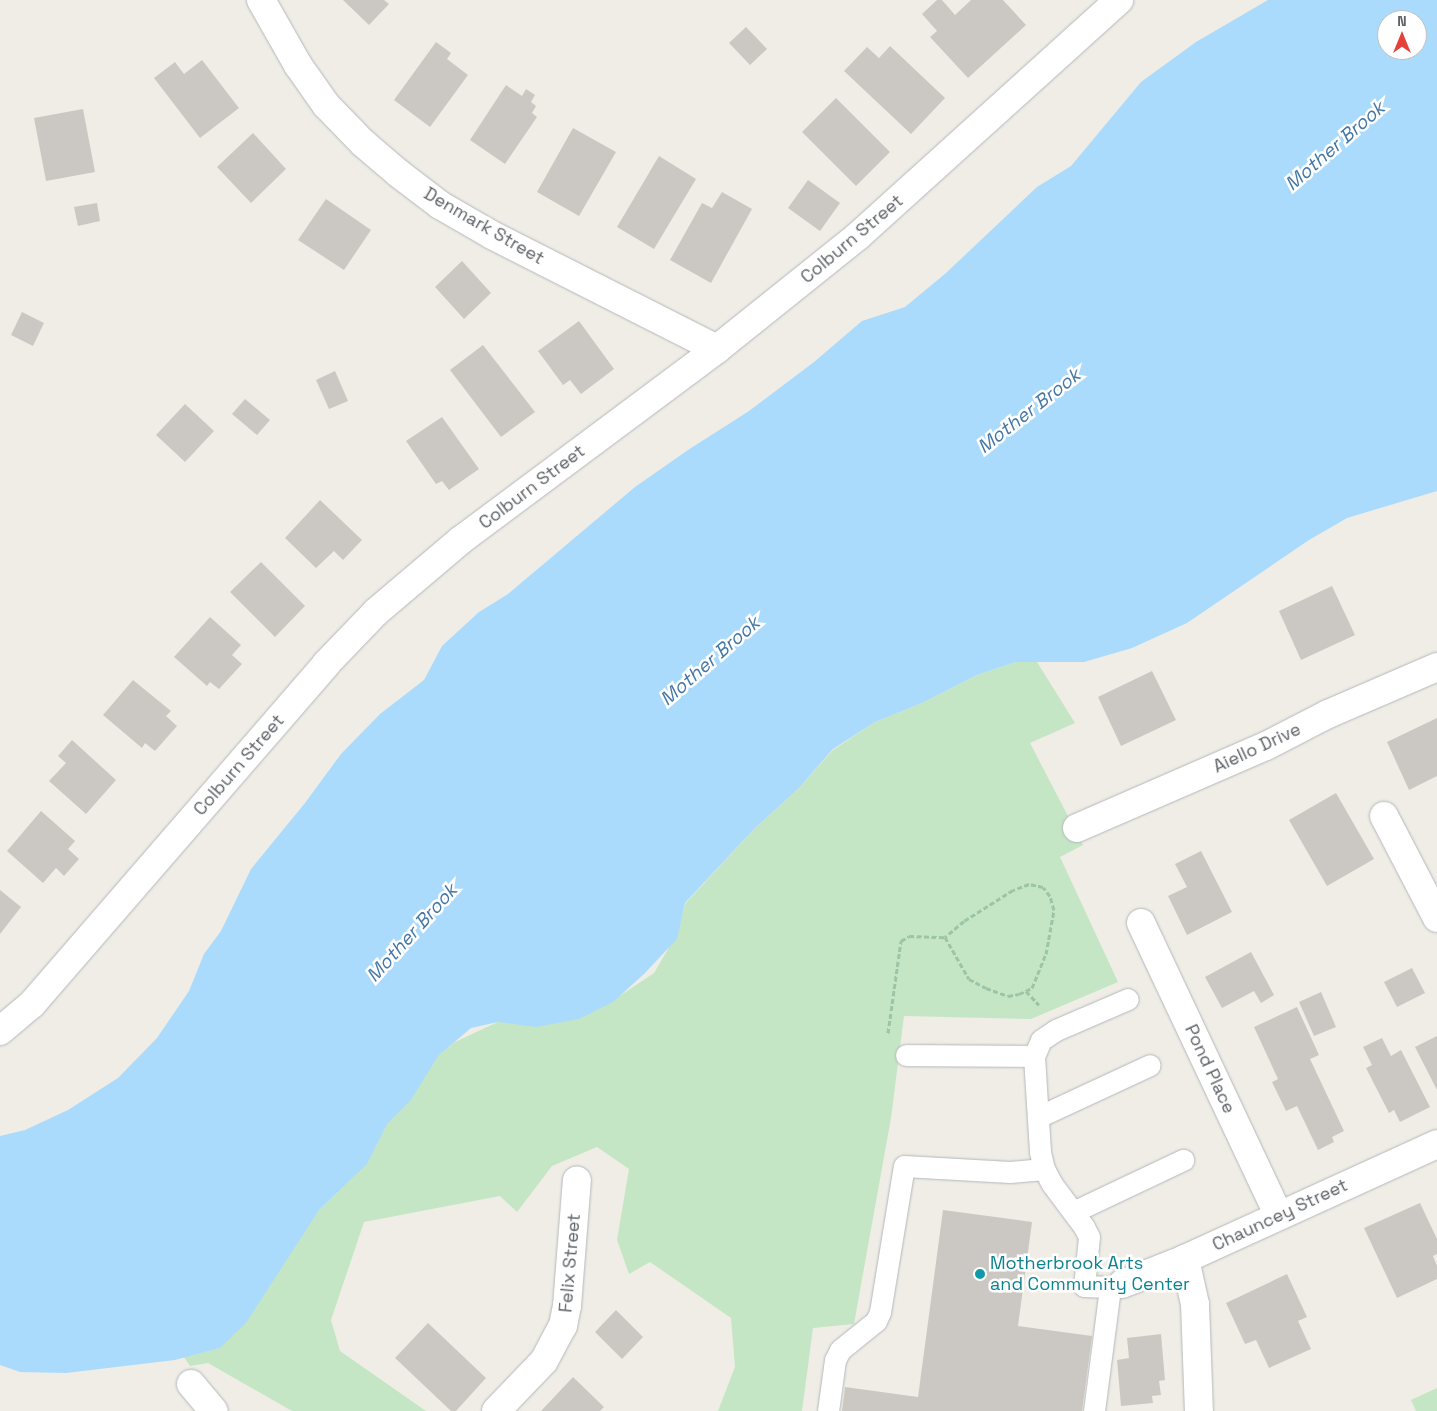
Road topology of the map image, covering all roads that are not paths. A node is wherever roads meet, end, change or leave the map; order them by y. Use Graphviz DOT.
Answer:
graph roads {
  1 [pos="261,0"];
  2 [pos="1119,0"];
  3 [pos="718,349"];
  4 [pos="1437,667"];
  5 [pos="1384,816"];
  6 [pos="1077,828"];
  7 [pos="1437,918"];
  8 [pos="1142,923"];
  9 [pos="1128,999"];
  10 [pos="0,1031"];
  11 [pos="906,1054"];
  12 [pos="1034,1056"];
  13 [pos="1150,1066"];
  14 [pos="1038,1117"];
  15 [pos="1437,1144"];
  16 [pos="1183,1160"];
  17 [pos="1044,1168"];
  18 [pos="577,1180"];
  19 [pos="1073,1212"];
  20 [pos="1279,1216"];
  21 [pos="1185,1259"];
  22 [pos="1116,1285"];
  23 [pos="191,1384"];
  24 [pos="214,1411"];
  25 [pos="496,1411"];
  26 [pos="828,1411"];
  27 [pos="1094,1411"];
  28 [pos="1199,1411"];
  1 -- 3 [label="street, Denmark Street"];
  2 -- 3 [label="street, Colburn Street"];
  3 -- 10 [label="street, Colburn Street"];
  4 -- 6 [label="street, Aiello Drive"];
  5 -- 7 [label="street"];
  8 -- 20 [label="street, Pond Place"];
  9 -- 12 [label="lane"];
  11 -- 12 [label="lane"];
  12 -- 14 [label="lane"];
  13 -- 14 [label="lane"];
  14 -- 17 [label="lane"];
  15 -- 20 [label="street, Chauncey Street"];
  16 -- 19 [label="lane"];
  17 -- 19 [label="lane"];
  17 -- 26 [label="lane"];
  18 -- 25 [label="street, Felix Street"];
  19 -- 22 [label="lane"];
  20 -- 21 [label="street, Chauncey Street"];
  21 -- 22 [label="street, Chauncey Street"];
  21 -- 28 [label="street"];
  22 -- 27 [label="lane"];
  23 -- 24 [label="street"];
}
